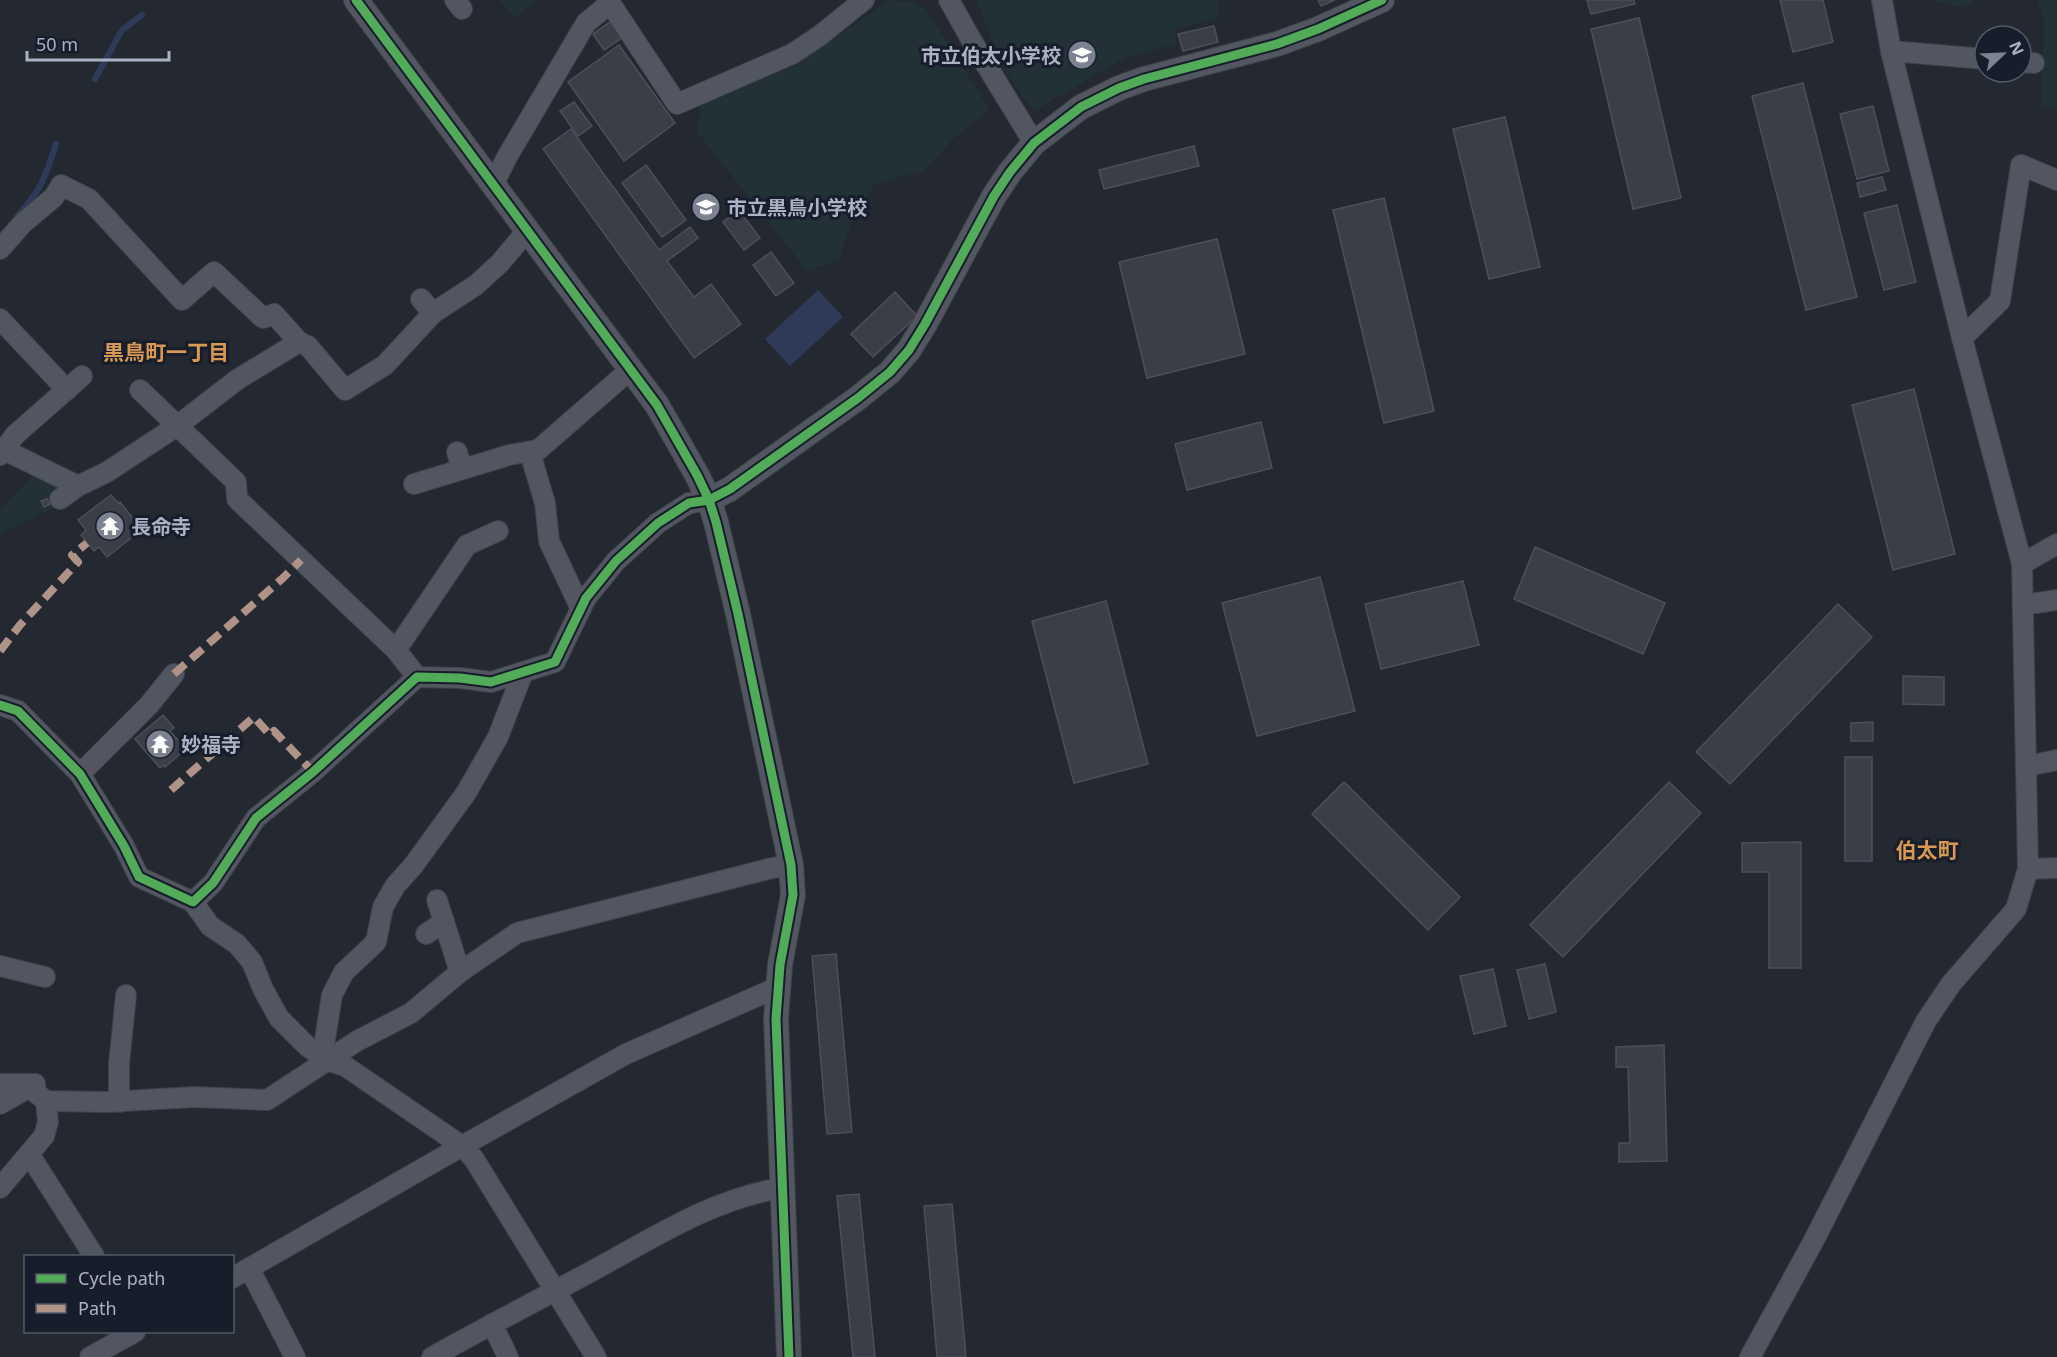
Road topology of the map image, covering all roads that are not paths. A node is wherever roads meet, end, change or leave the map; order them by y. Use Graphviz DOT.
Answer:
graph roads {
  1 [pos="356,0"];
  2 [pos="864,0"];
  3 [pos="949,0"];
  4 [pos="1382,0"];
  5 [pos="1882,0"];
  6 [pos="1891,51"];
  7 [pos="1973,58"];
  8 [pos="1034,143"];
  9 [pos="2057,180"];
  10 [pos="493,185"];
  11 [pos="527,231"];
  12 [pos="0,249"];
  13 [pos="0,319"];
  14 [pos="1962,338"];
  15 [pos="299,342"];
  16 [pos="631,369"];
  17 [pos="82,376"];
  18 [pos="67,390"];
  19 [pos="140,390"];
  20 [pos="177,426"];
  21 [pos="2,451"];
  22 [pos="530,453"];
  23 [pos="414,484"];
  24 [pos="78,486"];
  25 [pos="60,499"];
  26 [pos="709,500"];
  27 [pos="498,531"];
  28 [pos="2057,544"];
  29 [pos="2022,564"];
  30 [pos="2057,600"];
  31 [pos="2023,605"];
  32 [pos="581,609"];
  33 [pos="396,650"];
  34 [pos="524,672"];
  35 [pos="174,674"];
  36 [pos="417,677"];
  37 [pos="0,705"];
  38 [pos="2057,760"];
  39 [pos="2026,766"];
  40 [pos="80,774"];
  41 [pos="791,865"];
  42 [pos="2057,868"];
  43 [pos="2028,869"];
  44 [pos="437,900"];
  45 [pos="193,902"];
  46 [pos="444,922"];
  47 [pos="426,934"];
  48 [pos="0,966"];
  49 [pos="460,972"];
  50 [pos="45,977"];
  51 [pos="778,987"];
  52 [pos="126,995"];
  53 [pos="329,1061"];
  54 [pos="0,1084"];
  55 [pos="35,1084"];
  56 [pos="46,1101"];
  57 [pos="118,1102"];
  58 [pos="0,1104"];
  59 [pos="462,1146"];
  60 [pos="29,1154"];
  61 [pos="0,1188"];
  62 [pos="782,1188"];
  63 [pos="93,1255"];
  64 [pos="241,1273"];
  65 [pos="555,1291"];
  66 [pos="492,1324"];
  67 [pos="130,1333"];
  68 [pos="90,1357"];
  69 [pos="295,1357"];
  70 [pos="432,1357"];
  71 [pos="508,1357"];
  72 [pos="596,1357"];
  73 [pos="789,1357"];
  74 [pos="1750,1357"];
  1 -- 10 [label="street"];
  2 -- 10 [label="street"];
  3 -- 8 [label="street"];
  4 -- 8 [label="street"];
  5 -- 6 [label="street"];
  6 -- 7 [label="street"];
  6 -- 14 [label="street"];
  8 -- 26 [label="street"];
  9 -- 14 [label="street"];
  10 -- 11 [label="street"];
  11 -- 15 [label="street"];
  11 -- 16 [label="street"];
  12 -- 15 [label="street"];
  13 -- 18 [label="street"];
  14 -- 29 [label="street"];
  15 -- 20 [label="street"];
  16 -- 22 [label="street"];
  16 -- 26 [label="street"];
  17 -- 18 [label="street"];
  18 -- 21 [label="street"];
  19 -- 20 [label="street"];
  20 -- 24 [label="street"];
  20 -- 33 [label="street"];
  21 -- 24 [label="street"];
  22 -- 23 [label="street"];
  22 -- 32 [label="street"];
  24 -- 25 [label="street"];
  26 -- 32 [label="street"];
  26 -- 41 [label="street"];
  27 -- 33 [label="street"];
  28 -- 29 [label="street"];
  29 -- 31 [label="street"];
  30 -- 31 [label="street"];
  31 -- 39 [label="street"];
  32 -- 34 [label="street"];
  33 -- 36 [label="street"];
  34 -- 36 [label="street"];
  34 -- 53 [label="street"];
  35 -- 40 [label="street"];
  36 -- 45 [label="street"];
  37 -- 40 [label="street"];
  38 -- 39 [label="street"];
  39 -- 43 [label="street"];
  40 -- 45 [label="street"];
  41 -- 49 [label="street"];
  41 -- 51 [label="street"];
  42 -- 43 [label="street"];
  43 -- 74 [label="street"];
  44 -- 46 [label="street"];
  45 -- 53 [label="street"];
  46 -- 47 [label="street"];
  46 -- 49 [label="street"];
  48 -- 50 [label="street"];
  49 -- 53 [label="street"];
  51 -- 59 [label="street"];
  51 -- 62 [label="street"];
  52 -- 57 [label="street"];
  53 -- 57 [label="street"];
  53 -- 59 [label="street"];
  54 -- 55 [label="street"];
  55 -- 56 [label="street"];
  55 -- 58 [label="street"];
  56 -- 57 [label="street"];
  56 -- 60 [label="street"];
  59 -- 64 [label="street"];
  59 -- 65 [label="street"];
  60 -- 61 [label="street"];
  60 -- 63 [label="street"];
  62 -- 65 [label="street"];
  62 -- 73 [label="street"];
  64 -- 69 [label="street"];
  65 -- 66 [label="street"];
  65 -- 72 [label="street"];
  66 -- 70 [label="street"];
  66 -- 71 [label="street"];
  67 -- 68 [label="street"];
}
